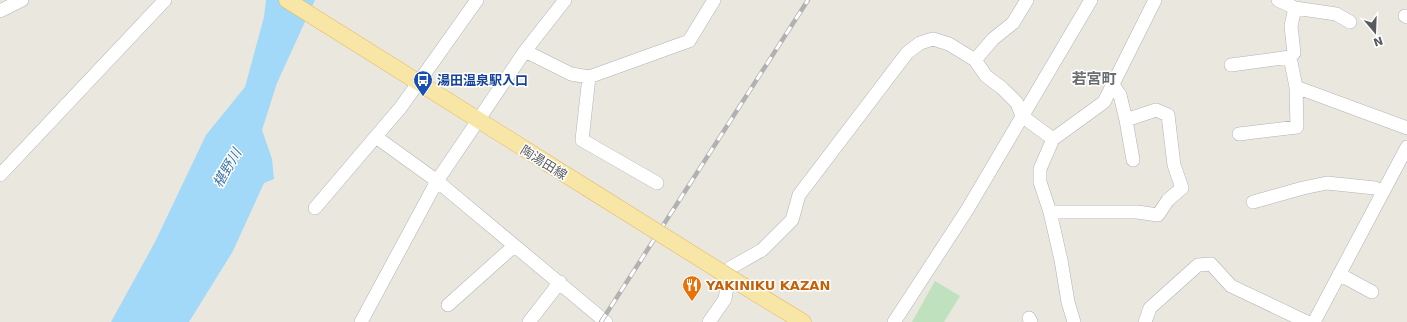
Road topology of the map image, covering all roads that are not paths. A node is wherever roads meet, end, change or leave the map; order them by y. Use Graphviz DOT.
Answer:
graph roads {
  1 [pos="22,0"];
  2 [pos="165,0"];
  3 [pos="287,0"];
  4 [pos="477,0"];
  5 [pos="565,0"];
  6 [pos="714,0"];
  7 [pos="1026,0"];
  8 [pos="1091,0"];
  9 [pos="1155,0"];
  10 [pos="1278,0"];
  11 [pos="1295,8"];
  12 [pos="0,11"];
  13 [pos="1350,22"];
  14 [pos="525,51"];
  15 [pos="1290,57"];
  16 [pos="975,60"];
  17 [pos="1231,65"];
  18 [pos="589,77"];
  19 [pos="413,80"];
  20 [pos="1113,85"];
  21 [pos="1296,87"];
  22 [pos="1022,116"];
  23 [pos="478,120"];
  24 [pos="1126,120"];
  25 [pos="1407,128"];
  26 [pos="1240,134"];
  27 [pos="376,137"];
  28 [pos="1053,140"];
  29 [pos="1407,147"];
  30 [pos="1133,160"];
  31 [pos="0,174"];
  32 [pos="437,181"];
  33 [pos="657,183"];
  34 [pos="1383,192"];
  35 [pos="1254,202"];
  36 [pos="315,208"];
  37 [pos="1050,212"];
  38 [pos="514,246"];
  39 [pos="1339,274"];
  40 [pos="560,282"];
  41 [pos="1372,292"];
  42 [pos="448,305"];
  43 [pos="366,320"];
  44 [pos="1072,321"];
  45 [pos="529,322"];
  46 [pos="606,322"];
  47 [pos="709,322"];
  48 [pos="802,322"];
  49 [pos="894,322"];
  50 [pos="1146,322"];
  51 [pos="1307,322"];
  52 [pos="1314,322"];
  1 -- 12 [label="street"];
  2 -- 31 [label="street"];
  3 -- 19 [label="main road, 陶湯田線"];
  4 -- 19 [label="street"];
  5 -- 14 [label="street"];
  6 -- 18 [label="street"];
  7 -- 16 [label="street"];
  8 -- 22 [label="street"];
  9 -- 20 [label="street"];
  10 -- 11 [label="street"];
  11 -- 13 [label="street"];
  11 -- 15 [label="street"];
  14 -- 18 [label="street"];
  14 -- 23 [label="street"];
  15 -- 17 [label="street"];
  15 -- 21 [label="street"];
  16 -- 22 [label="street"];
  16 -- 47 [label="street"];
  18 -- 33 [label="street"];
  19 -- 23 [label="main road, 陶湯田線"];
  19 -- 27 [label="street"];
  20 -- 24 [label="street"];
  20 -- 28 [label="street"];
  21 -- 25 [label="street"];
  21 -- 26 [label="street"];
  22 -- 28 [label="street"];
  22 -- 49 [label="street"];
  23 -- 32 [label="street"];
  23 -- 48 [label="main road, 陶湯田線, bridge"];
  24 -- 30 [label="street"];
  24 -- 37 [label="street"];
  27 -- 32 [label="street"];
  27 -- 36 [label="street"];
  28 -- 37 [label="street"];
  29 -- 34 [label="street"];
  32 -- 38 [label="street"];
  32 -- 43 [label="street"];
  34 -- 35 [label="street"];
  34 -- 39 [label="street"];
  37 -- 44 [label="street"];
  38 -- 40 [label="street"];
  38 -- 42 [label="street"];
  39 -- 41 [label="street"];
  39 -- 52 [label="street"];
  40 -- 45 [label="street"];
  40 -- 46 [label="street"];
  50 -- 51 [label="street"];
}
